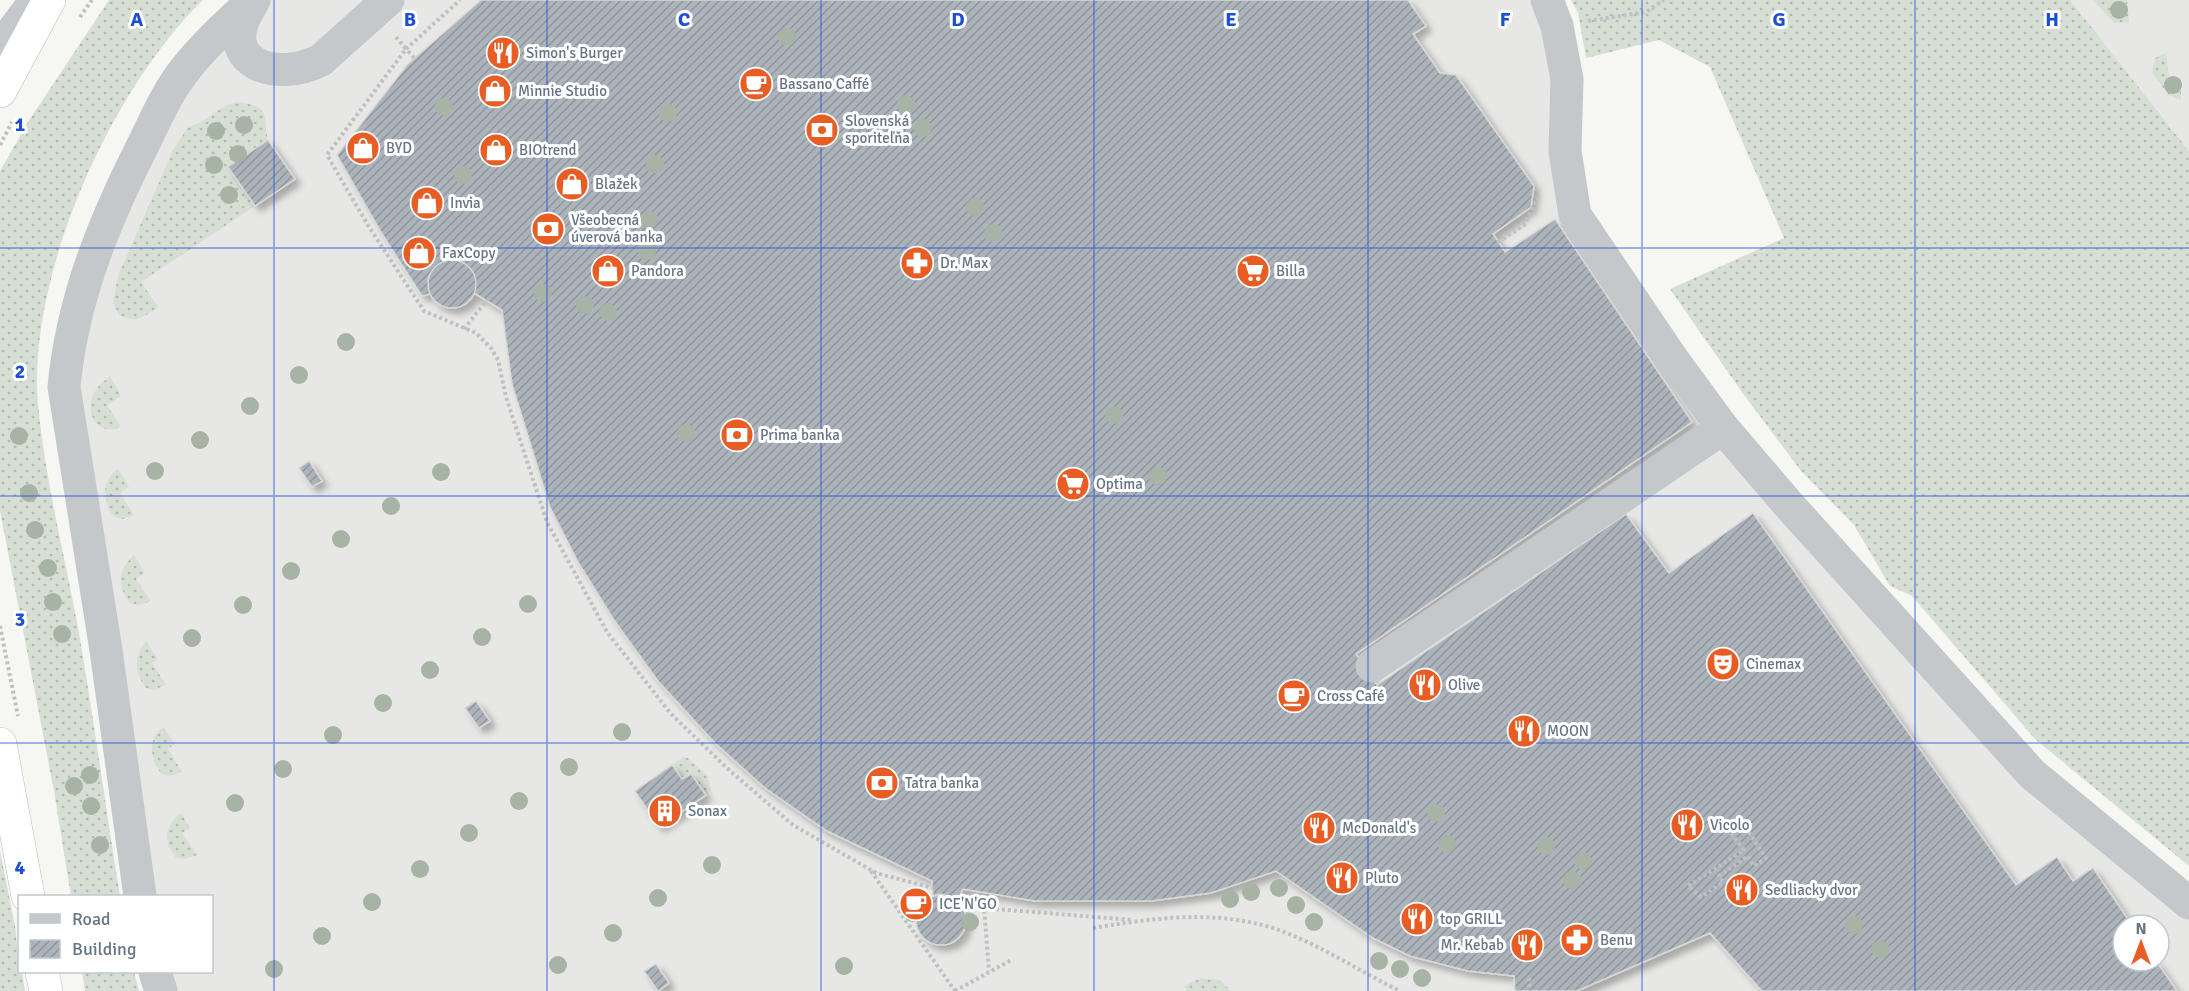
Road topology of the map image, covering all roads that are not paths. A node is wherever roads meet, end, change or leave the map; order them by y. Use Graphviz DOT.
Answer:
graph roads {
  1 [pos="36,0"];
  2 [pos="49,0"];
  3 [pos="254,0"];
  4 [pos="388,0"];
  5 [pos="1552,13"];
  6 [pos="0,48"];
  7 [pos="0,91"];
  8 [pos="1723,428"];
  9 [pos="1372,666"];
  10 [pos="0,744"];
  11 [pos="28,895"];
  12 [pos="140,895"];
  13 [pos="2189,903"];
  14 [pos="42,973"];
  15 [pos="155,973"];
  16 [pos="46,991"];
  17 [pos="161,991"];
  1 -- 6 [label="street"];
  2 -- 7 [label="highway"];
  3 -- 4 [label="street"];
  3 -- 12 [label="street"];
  5 -- 8 [label="street"];
  8 -- 9 [label="street"];
  8 -- 13 [label="street"];
  10 -- 11 [label="highway"];
  14 -- 16 [label="highway"];
  15 -- 17 [label="street"];
}
